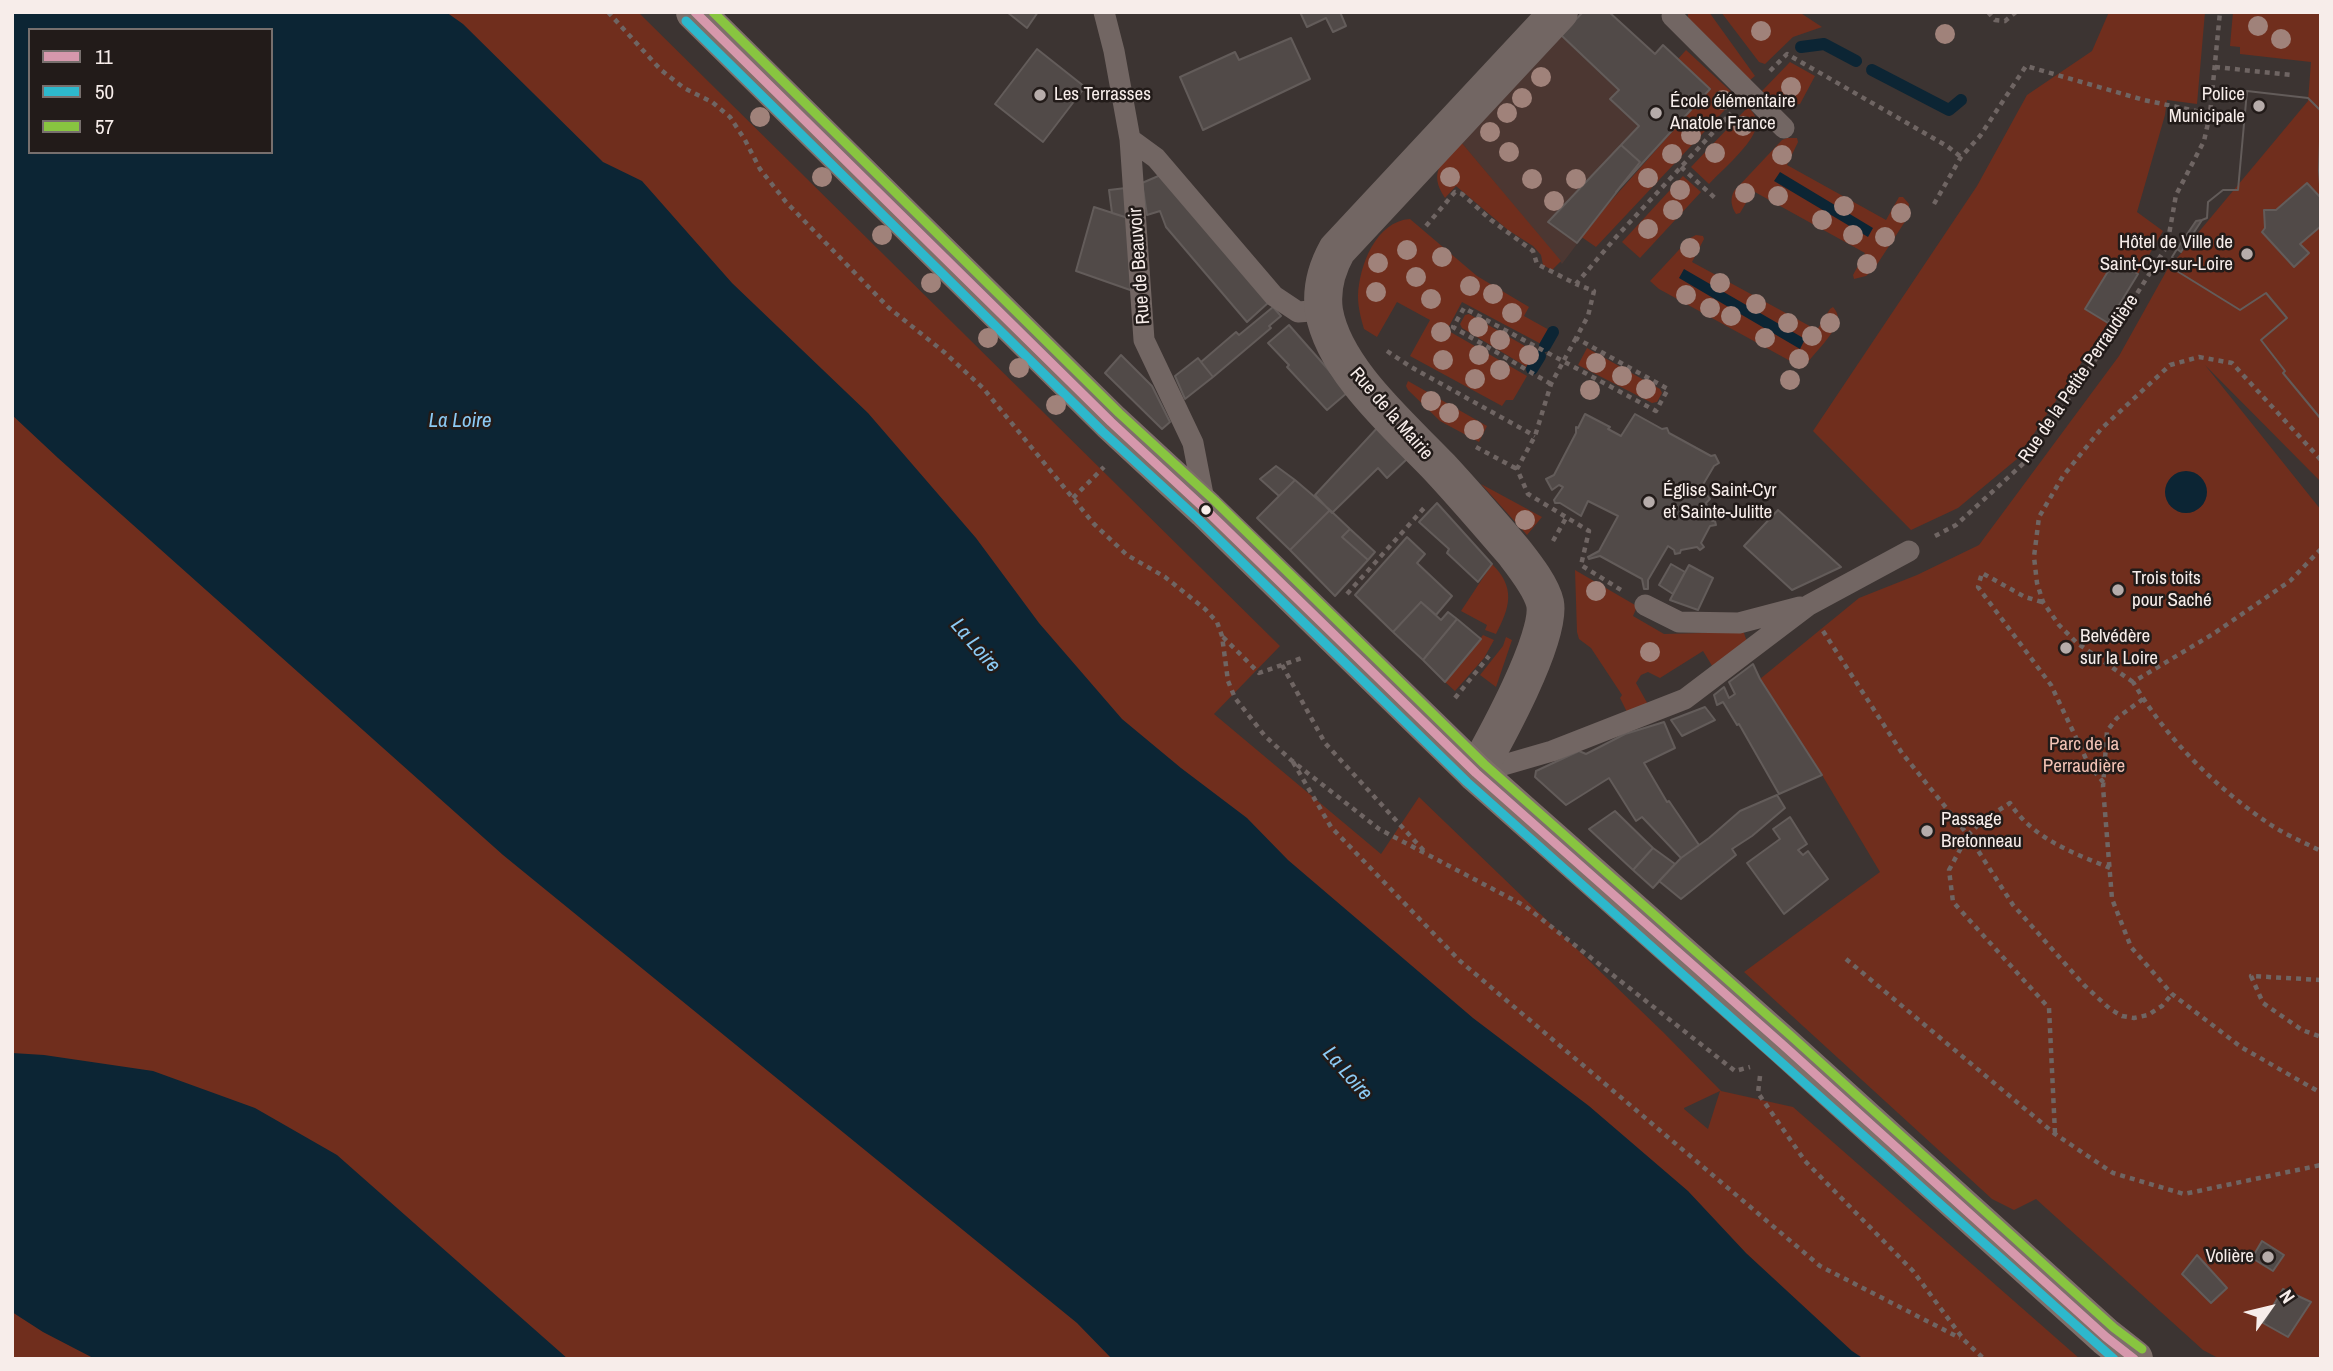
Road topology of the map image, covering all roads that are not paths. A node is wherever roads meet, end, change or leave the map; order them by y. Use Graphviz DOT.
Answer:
graph roads {
  1 [pos="695,12"];
  2 [pos="1104,12"];
  3 [pos="1559,12"];
  4 [pos="1672,16"];
  5 [pos="1784,128"];
  6 [pos="1130,139"];
  7 [pos="1324,310"];
  8 [pos="1206,510"];
  9 [pos="1909,551"];
  10 [pos="1645,605"];
  11 [pos="1809,605"];
  12 [pos="1476,773"];
  13 [pos="2133,1359"];
  1 -- 8 [label="main road"];
  2 -- 6 [label="lane, Rue de Beauvoir"];
  3 -- 7 [label="street, Rue de la Mairie"];
  4 -- 5 [label="lane"];
  6 -- 7 [label="lane"];
  6 -- 8 [label="lane, Rue de Beauvoir"];
  7 -- 12 [label="street, Rue de la Mairie"];
  8 -- 12 [label="main road"];
  9 -- 11 [label="lane"];
  10 -- 11 [label="lane"];
  11 -- 12 [label="lane"];
  12 -- 13 [label="main road"];
}
